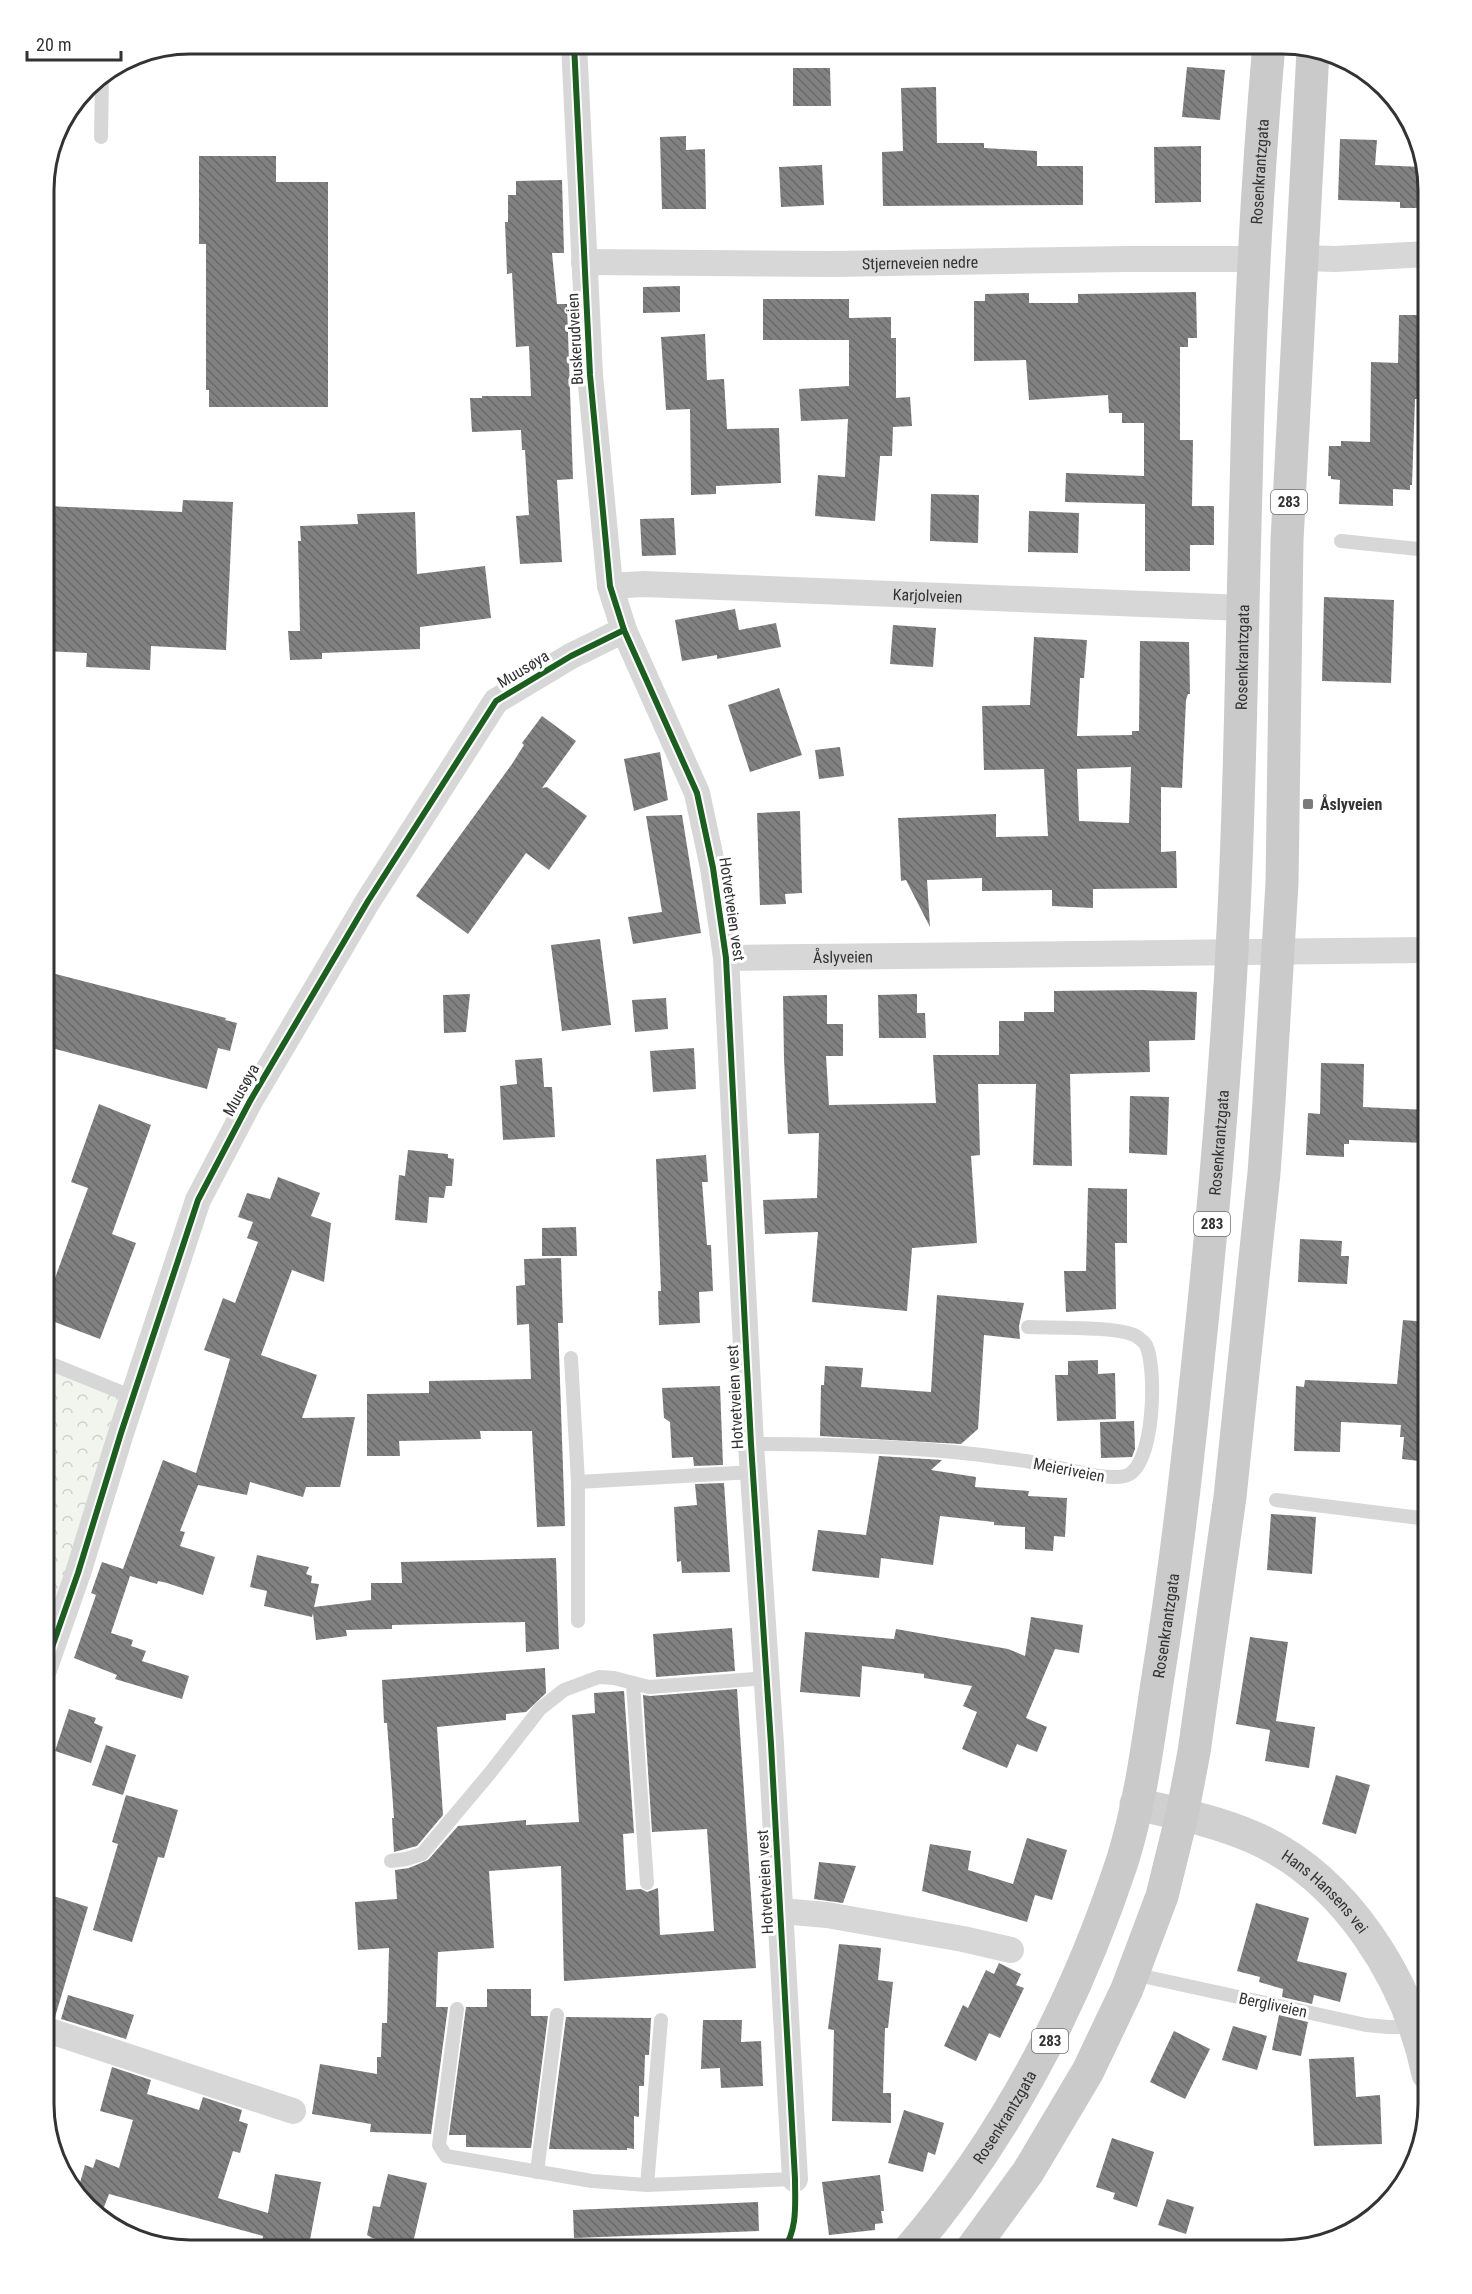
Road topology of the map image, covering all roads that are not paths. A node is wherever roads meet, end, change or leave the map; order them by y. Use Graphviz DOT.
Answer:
graph roads {
  1 [pos="574,54"];
  2 [pos="1268,54"];
  3 [pos="1314,58"];
  4 [pos="102,86"];
  5 [pos="101,137"];
  6 [pos="1418,255"];
  7 [pos="1301,258"];
  8 [pos="1255,260"];
  9 [pos="584,262"];
  10 [pos="1341,541"];
  11 [pos="1418,549"];
  12 [pos="610,586"];
  13 [pos="1244,608"];
  14 [pos="624,630"];
  15 [pos="1418,950"];
  16 [pos="1232,953"];
  17 [pos="1279,953"];
  18 [pos="726,958"];
  19 [pos="1028,1328"];
  20 [pos="571,1358"];
  21 [pos="54,1365"];
  22 [pos="133,1397"];
  23 [pos="751,1444"];
  24 [pos="753,1472"];
  25 [pos="578,1482"];
  26 [pos="1276,1500"];
  27 [pos="1418,1518"];
  28 [pos="578,1621"];
  29 [pos="54,1641"];
  30 [pos="767,1678"];
  31 [pos="633,1684"];
  32 [pos="1136,1804"];
  33 [pos="1182,1815"];
  34 [pos="391,1861"];
  35 [pos="647,1883"];
  36 [pos="781,1911"];
  37 [pos="1011,1950"];
  38 [pos="1133,1974"];
  39 [pos="457,2009"];
  40 [pos="557,2015"];
  41 [pos="661,2020"];
  42 [pos="54,2032"];
  43 [pos="1418,2037"];
  44 [pos="1418,2047"];
  45 [pos="293,2111"];
  46 [pos="537,2172"];
  47 [pos="795,2179"];
  48 [pos="647,2185"];
  49 [pos="917,2240"];
  50 [pos="978,2240"];
  1 -- 9 [label="street, Buskerudveien"];
  2 -- 8 [label="main road, Rosenkrantzgata / 283"];
  3 -- 7 [label="main road, 283"];
  4 -- 5 [label="lane"];
  6 -- 7 [label="street"];
  7 -- 17 [label="main road, 283"];
  8 -- 9 [label="street, Stjerneveien nedre"];
  8 -- 13 [label="main road, Rosenkrantzgata / 283"];
  9 -- 12 [label="street, Buskerudveien"];
  10 -- 11 [label="lane"];
  12 -- 13 [label="street, Karjolveien"];
  12 -- 14 [label="street, Buskerudveien"];
  13 -- 16 [label="main road, Rosenkrantzgata / 283"];
  14 -- 18 [label="street, Hotvetveien vest"];
  14 -- 22 [label="street, Muusøya"];
  15 -- 17 [label="street, Åslyveien"];
  16 -- 17 [label="street, Åslyveien"];
  16 -- 18 [label="street, Åslyveien"];
  16 -- 32 [label="main road, Rosenkrantzgata / 283"];
  17 -- 33 [label="main road, 283"];
  18 -- 23 [label="street, Hotvetveien vest"];
  19 -- 23 [label="lane, Meieriveien"];
  20 -- 25 [label="lane"];
  21 -- 22 [label="lane"];
  22 -- 29 [label="street, Muusøya"];
  23 -- 24 [label="street, Hotvetveien vest"];
  24 -- 25 [label="lane"];
  24 -- 30 [label="street, Hotvetveien vest"];
  25 -- 28 [label="lane"];
  26 -- 27 [label="lane"];
  30 -- 31 [label="lane"];
  30 -- 36 [label="street, Hotvetveien vest"];
  31 -- 34 [label="lane"];
  31 -- 35 [label="lane"];
  32 -- 33 [label="main road, Hans Hansens vei"];
  32 -- 49 [label="main road, Rosenkrantzgata / 283"];
  33 -- 38 [label="main road, 283"];
  33 -- 43 [label="main road, Hans Hansens vei"];
  36 -- 37 [label="street, Hotvetveien vest"];
  36 -- 47 [label="street, Hotvetveien vest"];
  38 -- 44 [label="lane, Bergliveien"];
  38 -- 50 [label="main road, 283"];
  39 -- 46 [label="lane"];
  40 -- 46 [label="lane"];
  41 -- 48 [label="lane"];
  42 -- 45 [label="street"];
  46 -- 48 [label="lane"];
  47 -- 48 [label="lane"];
}
